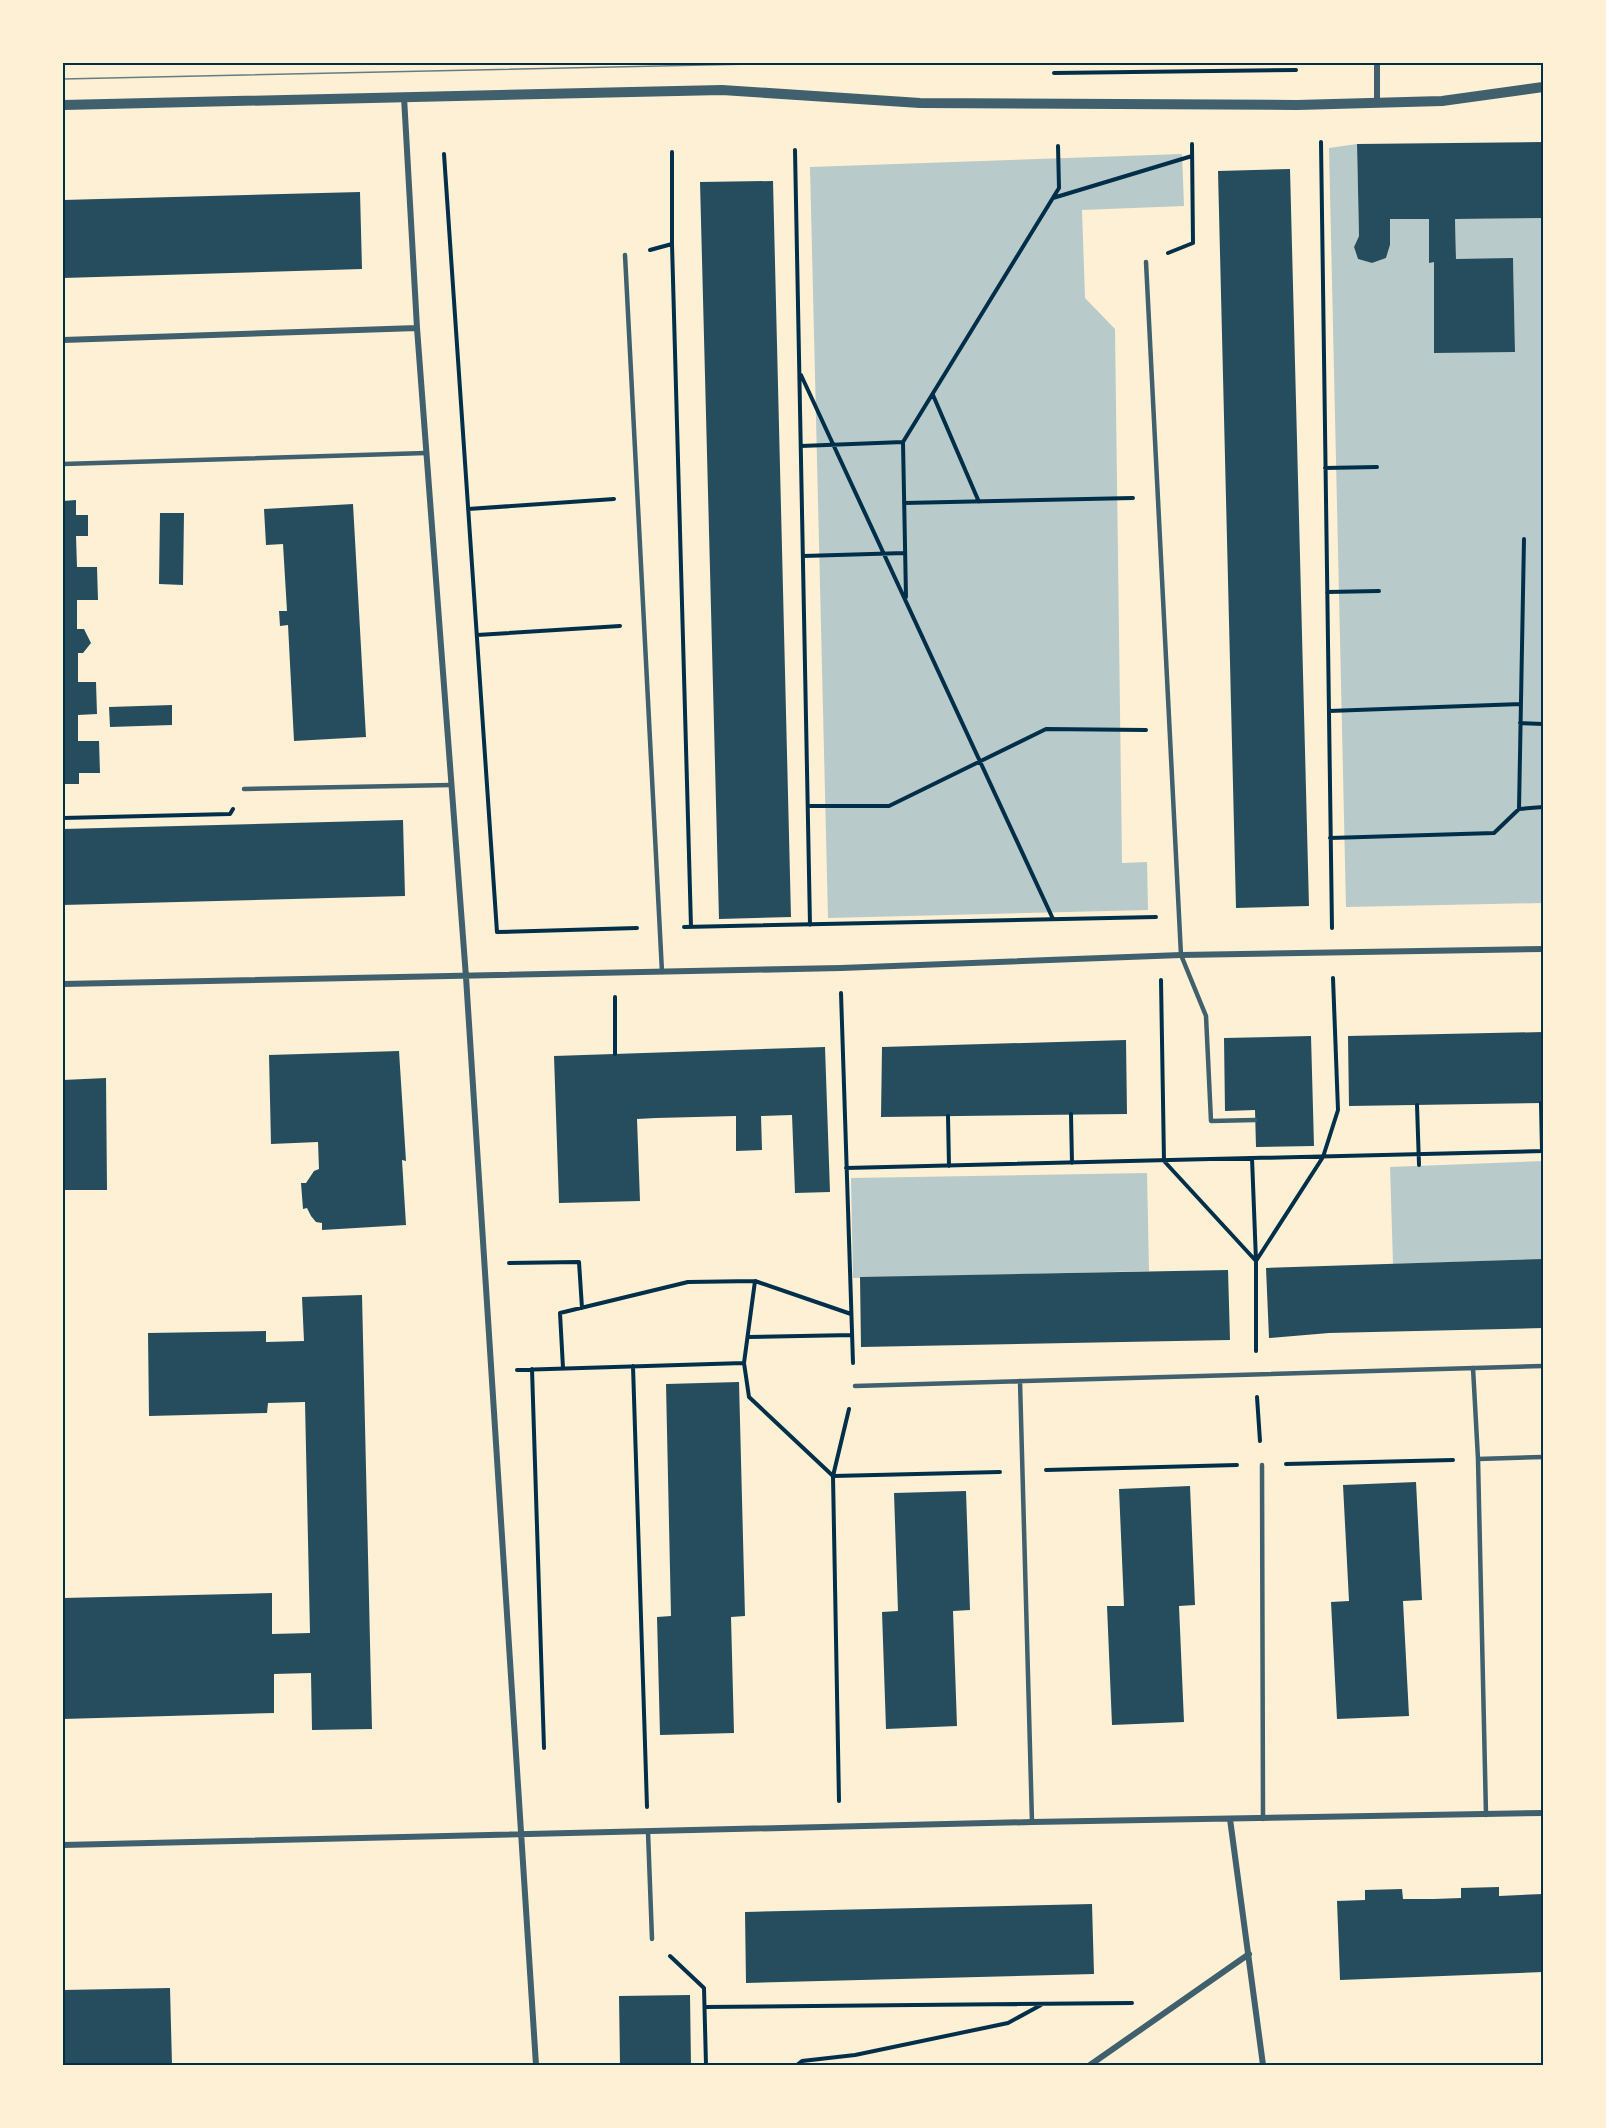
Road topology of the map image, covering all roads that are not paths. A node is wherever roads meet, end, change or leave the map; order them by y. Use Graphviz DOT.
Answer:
graph roads {
  1 [pos="1377,63"];
  2 [pos="1543,87"];
  3 [pos="404,97"];
  4 [pos="1377,104"];
  5 [pos="63,105"];
  6 [pos="625,255"];
  7 [pos="1146,262"];
  8 [pos="417,328"];
  9 [pos="63,340"];
  10 [pos="426,453"];
  11 [pos="63,464"];
  12 [pos="451,785"];
  13 [pos="244,789"];
  14 [pos="1543,949"];
  15 [pos="1181,955"];
  16 [pos="662,972"];
  17 [pos="466,977"];
  18 [pos="63,984"];
  19 [pos="1255,1120"];
  20 [pos="1543,1366"];
  21 [pos="1473,1368"];
  22 [pos="1020,1382"];
  23 [pos="855,1386"];
  24 [pos="1543,1457"];
  25 [pos="1478,1459"];
  26 [pos="1262,1465"];
  27 [pos="1543,1813"];
  28 [pos="1486,1815"];
  29 [pos="1230,1819"];
  30 [pos="1263,1819"];
  31 [pos="1032,1822"];
  32 [pos="648,1832"];
  33 [pos="520,1835"];
  34 [pos="63,1845"];
  35 [pos="652,1939"];
  36 [pos="1249,1954"];
  37 [pos="536,2065"];
  38 [pos="1090,2065"];
  39 [pos="1263,2065"];
  1 -- 4 [label="street"];
  2 -- 4 [label="street"];
  3 -- 4 [label="street"];
  3 -- 5 [label="street"];
  3 -- 8 [label="street"];
  6 -- 16 [label="lane"];
  7 -- 15 [label="lane"];
  8 -- 9 [label="street"];
  8 -- 10 [label="street"];
  10 -- 11 [label="lane"];
  10 -- 12 [label="street"];
  12 -- 13 [label="lane"];
  12 -- 17 [label="street"];
  14 -- 15 [label="street"];
  15 -- 16 [label="street"];
  15 -- 19 [label="lane"];
  16 -- 17 [label="street"];
  17 -- 18 [label="street"];
  17 -- 33 [label="street"];
  20 -- 21 [label="lane"];
  21 -- 22 [label="lane"];
  21 -- 25 [label="lane"];
  22 -- 23 [label="lane"];
  22 -- 31 [label="lane"];
  24 -- 25 [label="lane"];
  25 -- 28 [label="lane"];
  26 -- 30 [label="lane"];
  27 -- 28 [label="street"];
  28 -- 30 [label="street"];
  29 -- 30 [label="street"];
  29 -- 31 [label="street"];
  29 -- 36 [label="street"];
  31 -- 32 [label="street"];
  32 -- 33 [label="street"];
  32 -- 35 [label="lane"];
  33 -- 34 [label="street"];
  33 -- 37 [label="street"];
  36 -- 38 [label="street"];
  36 -- 39 [label="street"];
}
